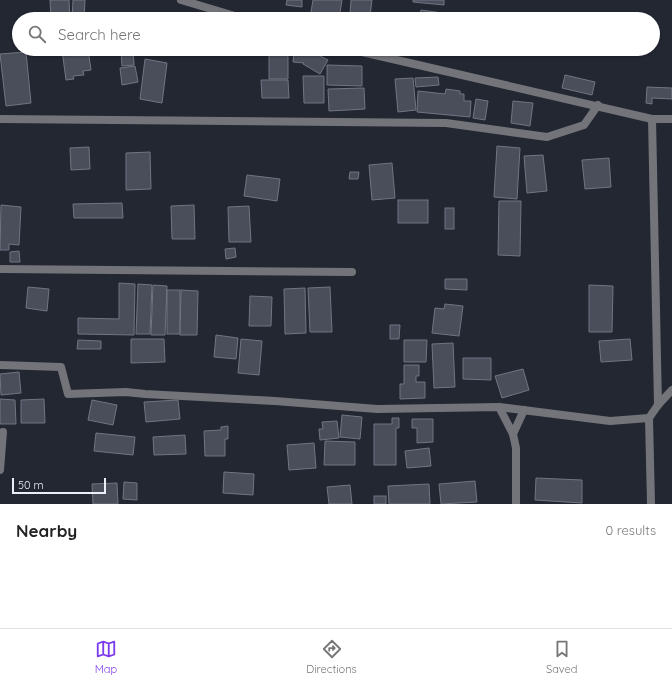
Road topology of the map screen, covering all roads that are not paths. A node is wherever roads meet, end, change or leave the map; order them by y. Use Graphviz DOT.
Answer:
graph roads {
  1 [pos="181,0"];
  2 [pos="221,12"];
  3 [pos="380,56"];
  4 [pos="598,105"];
  5 [pos="0,119"];
  6 [pos="652,119"];
  7 [pos="672,119"];
  8 [pos="0,269"];
  9 [pos="352,272"];
  10 [pos="0,364"];
  11 [pos="672,390"];
  12 [pos="658,405"];
  13 [pos="499,407"];
  14 [pos="524,410"];
  15 [pos="649,418"];
  16 [pos="2,432"];
  17 [pos="513,434"];
  18 [pos="0,470"];
  19 [pos="516,504"];
  20 [pos="651,504"];
  1 -- 2 [label="street"];
  3 -- 4 [label="street"];
  4 -- 5 [label="street"];
  4 -- 6 [label="street"];
  6 -- 7 [label="street"];
  6 -- 12 [label="street"];
  8 -- 9 [label="street"];
  10 -- 13 [label="street"];
  11 -- 12 [label="street"];
  12 -- 15 [label="street"];
  13 -- 14 [label="street"];
  13 -- 17 [label="street"];
  14 -- 15 [label="street"];
  14 -- 17 [label="street"];
  15 -- 20 [label="street"];
  16 -- 18 [label="street"];
  17 -- 19 [label="street"];
}
